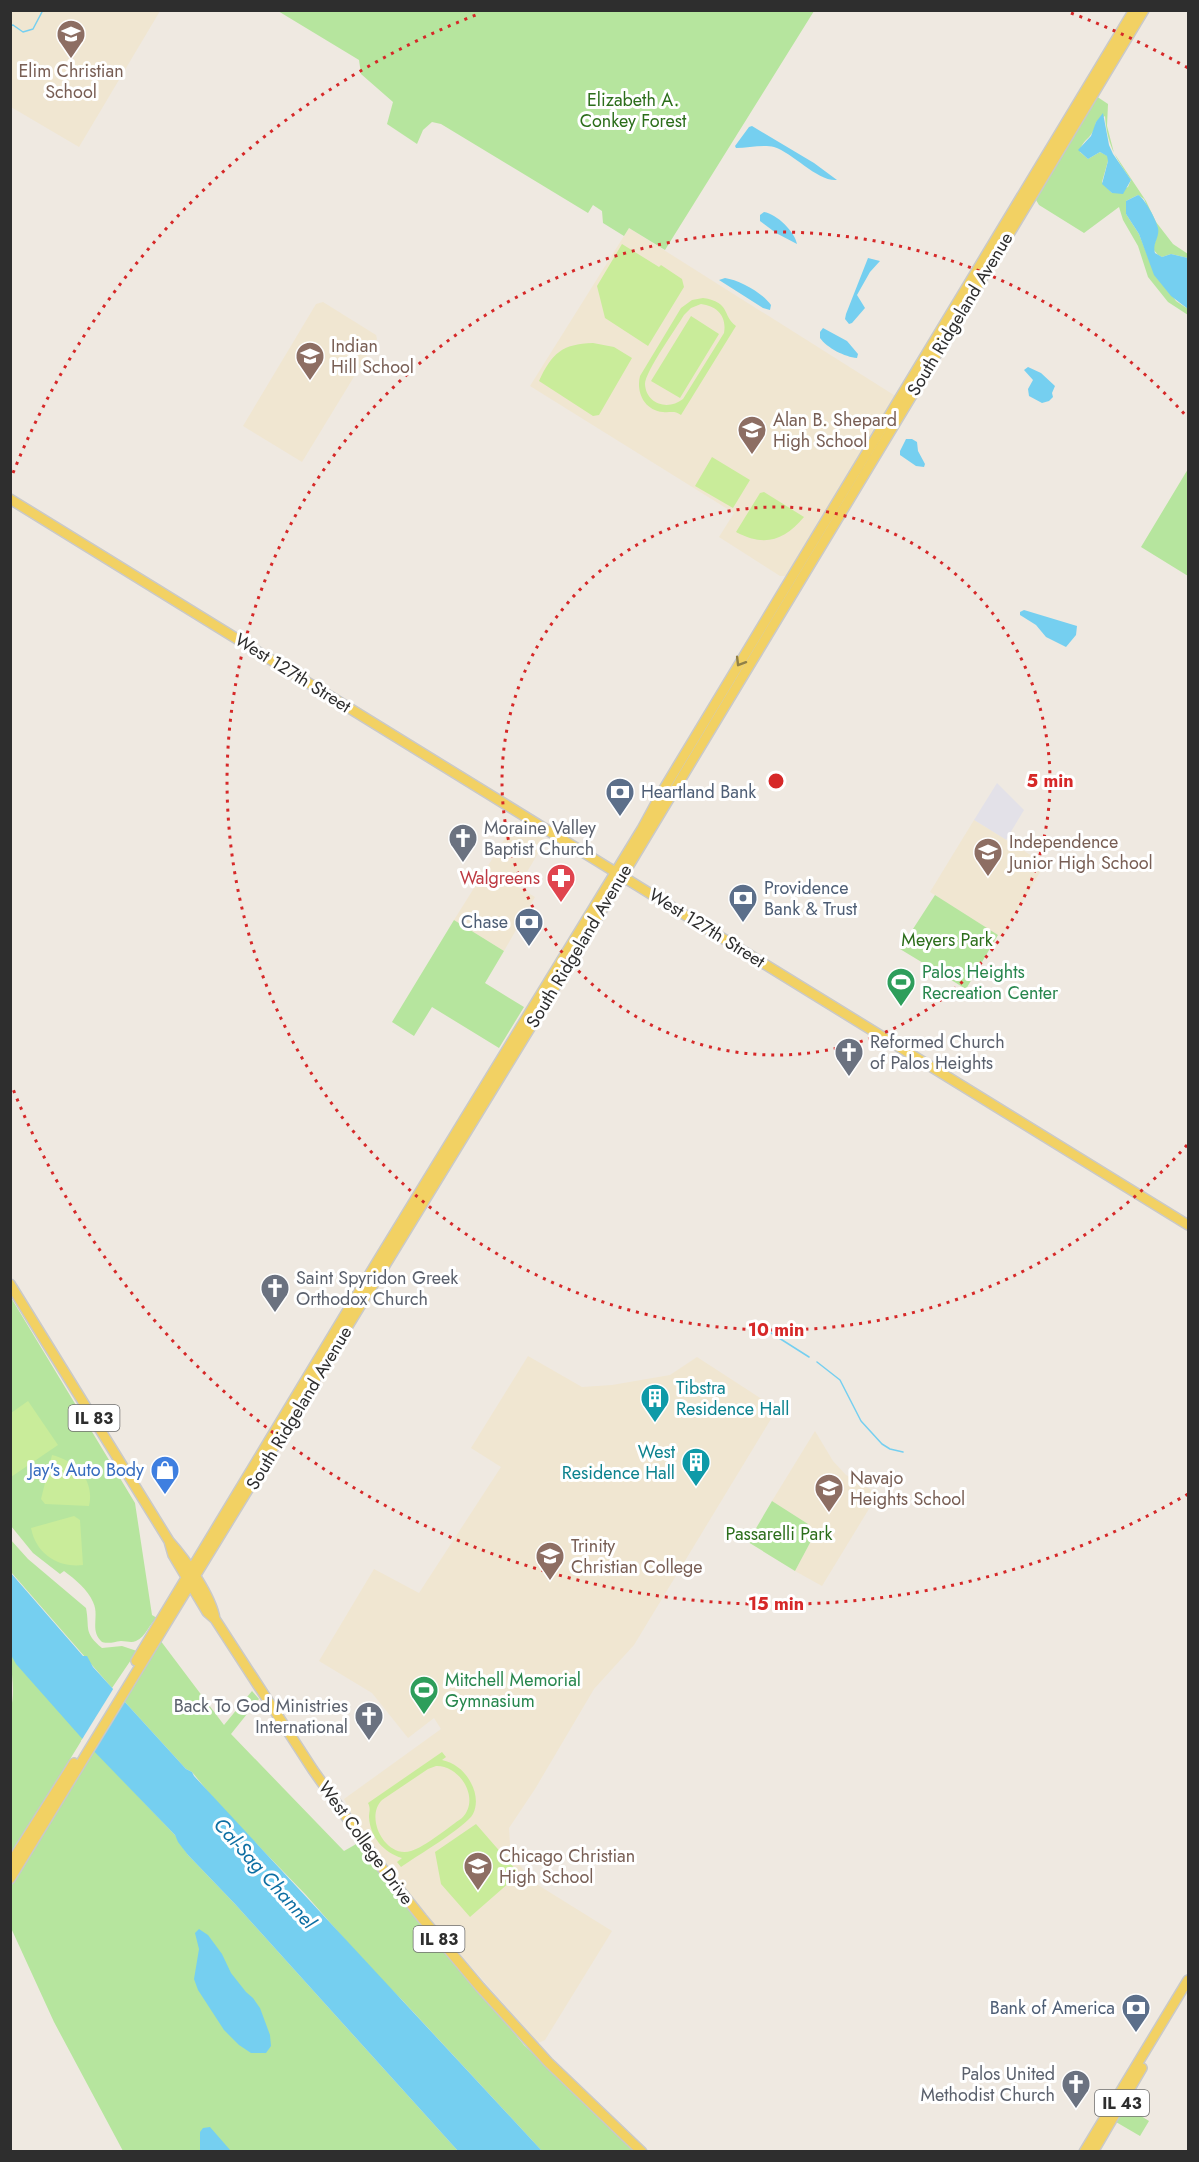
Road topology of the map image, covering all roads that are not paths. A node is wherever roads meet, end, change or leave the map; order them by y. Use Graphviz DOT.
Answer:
graph roads {
  1 [pos="1134,10"];
  2 [pos="1144,10"];
  3 [pos="10,499"];
  4 [pos="618,874"];
  5 [pos="1188,1225"];
  6 [pos="10,1284"];
  7 [pos="169,1541"];
  8 [pos="179,1552"];
  9 [pos="201,1554"];
  10 [pos="191,1578"];
  11 [pos="201,1601"];
  12 [pos="179,1602"];
  13 [pos="214,1619"];
  14 [pos="128,1680"];
  15 [pos="81,1757"];
  16 [pos="10,1864"];
  17 [pos="10,1880"];
  18 [pos="1188,1980"];
  19 [pos="1188,1992"];
  20 [pos="642,2151"];
  21 [pos="1084,2151"];
  22 [pos="1093,2151"];
  1 -- 4 [label="main road, South Ridgeland Avenue, one-way"];
  2 -- 4 [label="main road, South Ridgeland Avenue"];
  3 -- 4 [label="main road, West 127th Street"];
  4 -- 5 [label="main road, West 127th Street"];
  4 -- 9 [label="main road, South Ridgeland Avenue"];
  4 -- 10 [label="main road, South Ridgeland Avenue"];
  6 -- 7 [label="main road, West College Drive / IL 83"];
  7 -- 8 [label="main road, West College Drive / IL 83"];
  7 -- 10 [label="main road, West College Drive / IL 83"];
  8 -- 9 [label="main road"];
  8 -- 10 [label="main road, West College Drive / IL 83"];
  9 -- 10 [label="main road, South Ridgeland Avenue"];
  10 -- 11 [label="main road, West College Drive / IL 83"];
  10 -- 12 [label="main road, South Ridgeland Avenue"];
  10 -- 13 [label="main road, West College Drive / IL 83"];
  10 -- 14 [label="main road, South Ridgeland Avenue"];
  11 -- 12 [label="main road"];
  11 -- 13 [label="main road, West College Drive / IL 83"];
  12 -- 14 [label="main road, South Ridgeland Avenue"];
  13 -- 20 [label="main road, West College Drive / IL 83"];
  14 -- 15 [label="main road, South Ridgeland Avenue"];
  15 -- 16 [label="main road, South Ridgeland Avenue"];
  15 -- 17 [label="main road, South Ridgeland Avenue"];
  18 -- 21 [label="main road, IL 43"];
  19 -- 22 [label="main road, IL 43"];
}
